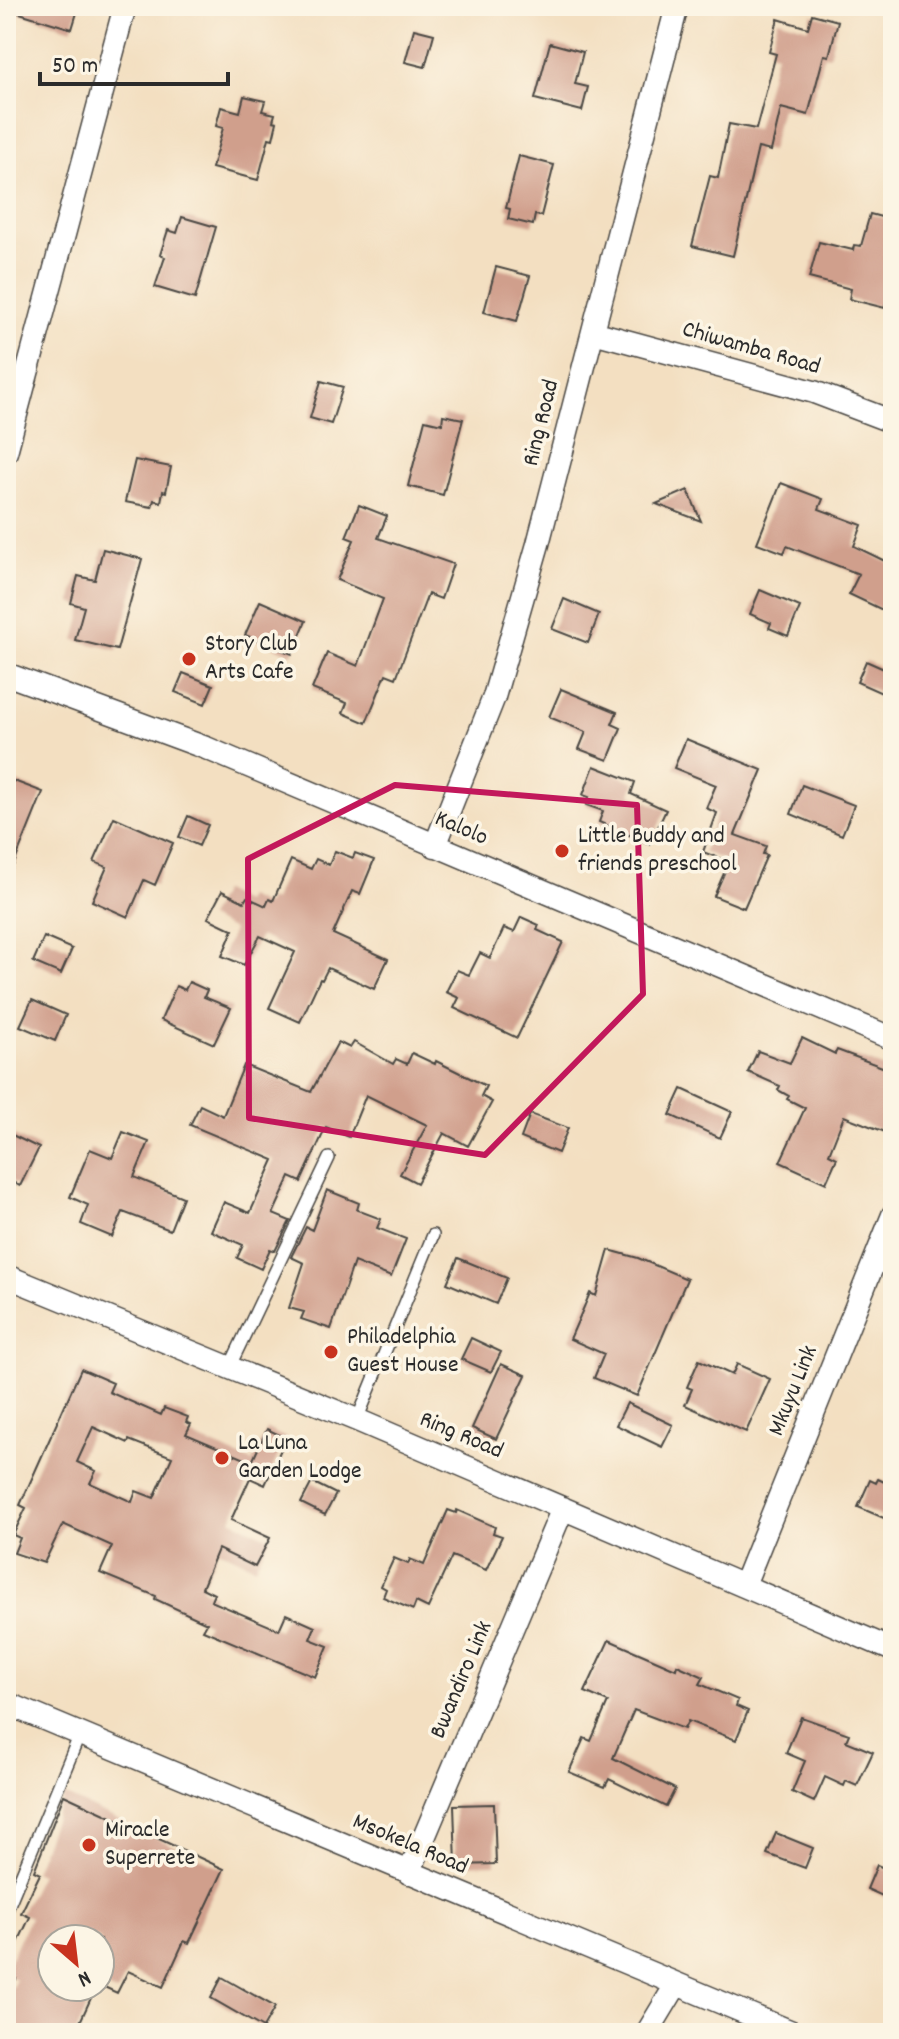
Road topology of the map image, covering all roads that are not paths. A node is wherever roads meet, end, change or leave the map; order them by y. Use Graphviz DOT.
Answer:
graph roads {
  1 [pos="125,6"];
  2 [pos="677,6"];
  3 [pos="593,332"];
  4 [pos="893,422"];
  5 [pos="6,452"];
  6 [pos="6,674"];
  7 [pos="435,846"];
  8 [pos="893,1039"];
  9 [pos="329,1158"];
  10 [pos="893,1215"];
  11 [pos="433,1235"];
  12 [pos="6,1276"];
  13 [pos="229,1368"];
  14 [pos="357,1420"];
  15 [pos="563,1508"];
  16 [pos="744,1585"];
  17 [pos="893,1650"];
  18 [pos="6,1703"];
  19 [pos="80,1734"];
  20 [pos="409,1873"];
  21 [pos="6,1912"];
  22 [pos="676,1985"];
  23 [pos="647,2033"];
  24 [pos="794,2033"];
  1 -- 5 [label="street"];
  2 -- 3 [label="street, Ring Road"];
  3 -- 4 [label="street, Chiwamba Road"];
  3 -- 7 [label="street, Ring Road"];
  6 -- 7 [label="street, Kalolo"];
  7 -- 8 [label="street, Kalolo"];
  9 -- 13 [label="lane"];
  10 -- 16 [label="street, Mkuyu Link"];
  11 -- 14 [label="lane"];
  12 -- 13 [label="street, Ring Road"];
  13 -- 14 [label="street, Ring Road"];
  14 -- 15 [label="street, Ring Road"];
  15 -- 16 [label="street, Ring Road"];
  15 -- 20 [label="street, Bwandiro Link"];
  16 -- 17 [label="street, Ring Road"];
  18 -- 19 [label="street, Msokela Road"];
  19 -- 20 [label="street, Msokela Road"];
  19 -- 21 [label="lane"];
  20 -- 22 [label="street, Msokela Road"];
  22 -- 23 [label="street"];
  22 -- 24 [label="street, Msokela Road"];
}
